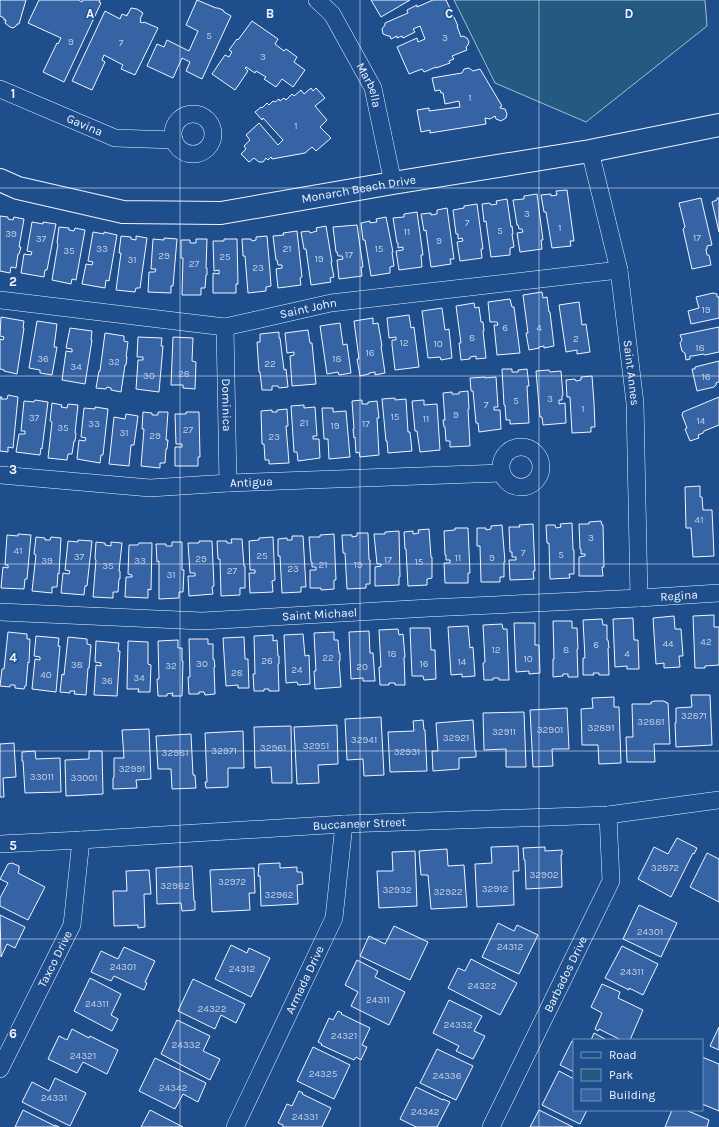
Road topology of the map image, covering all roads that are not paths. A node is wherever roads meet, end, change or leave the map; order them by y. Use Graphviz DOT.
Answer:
graph roads {
  1 [pos="317,0"];
  2 [pos="0,89"];
  3 [pos="719,125"];
  4 [pos="174,140"];
  5 [pos="590,151"];
  6 [pos="0,180"];
  7 [pos="393,183"];
  8 [pos="618,270"];
  9 [pos="0,300"];
  10 [pos="225,327"];
  11 [pos="502,473"];
  12 [pos="0,475"];
  13 [pos="228,483"];
  14 [pos="719,593"];
  15 [pos="639,598"];
  16 [pos="0,612"];
  17 [pos="719,800"];
  18 [pos="608,815"];
  19 [pos="344,824"];
  20 [pos="80,840"];
  21 [pos="0,844"];
  22 [pos="0,1069"];
  23 [pos="235,1127"];
  24 [pos="491,1127"];
  1 -- 7 [label="street, Marbella"];
  2 -- 4 [label="street, Gavina"];
  3 -- 5 [label="street, Monarch Beach Drive"];
  5 -- 7 [label="street, Monarch Beach Drive"];
  5 -- 8 [label="street, Saint Annes"];
  6 -- 7 [label="street, Monarch Beach Drive"];
  8 -- 10 [label="street, Saint John"];
  8 -- 15 [label="street, Saint Annes"];
  9 -- 10 [label="street, Saint John"];
  10 -- 13 [label="street, Dominica"];
  11 -- 13 [label="street, Antigua"];
  12 -- 13 [label="street, Antigua"];
  14 -- 15 [label="street, Regina"];
  15 -- 16 [label="street, Saint Michael"];
  17 -- 18 [label="street, Buccaneer Street"];
  18 -- 19 [label="street, Buccaneer Street"];
  18 -- 24 [label="street, Barbados Drive"];
  19 -- 20 [label="street, Buccaneer Street"];
  19 -- 23 [label="street, Armada Drive"];
  20 -- 21 [label="street, Buccaneer Street"];
  20 -- 22 [label="street, Taxco Drive"];
}
